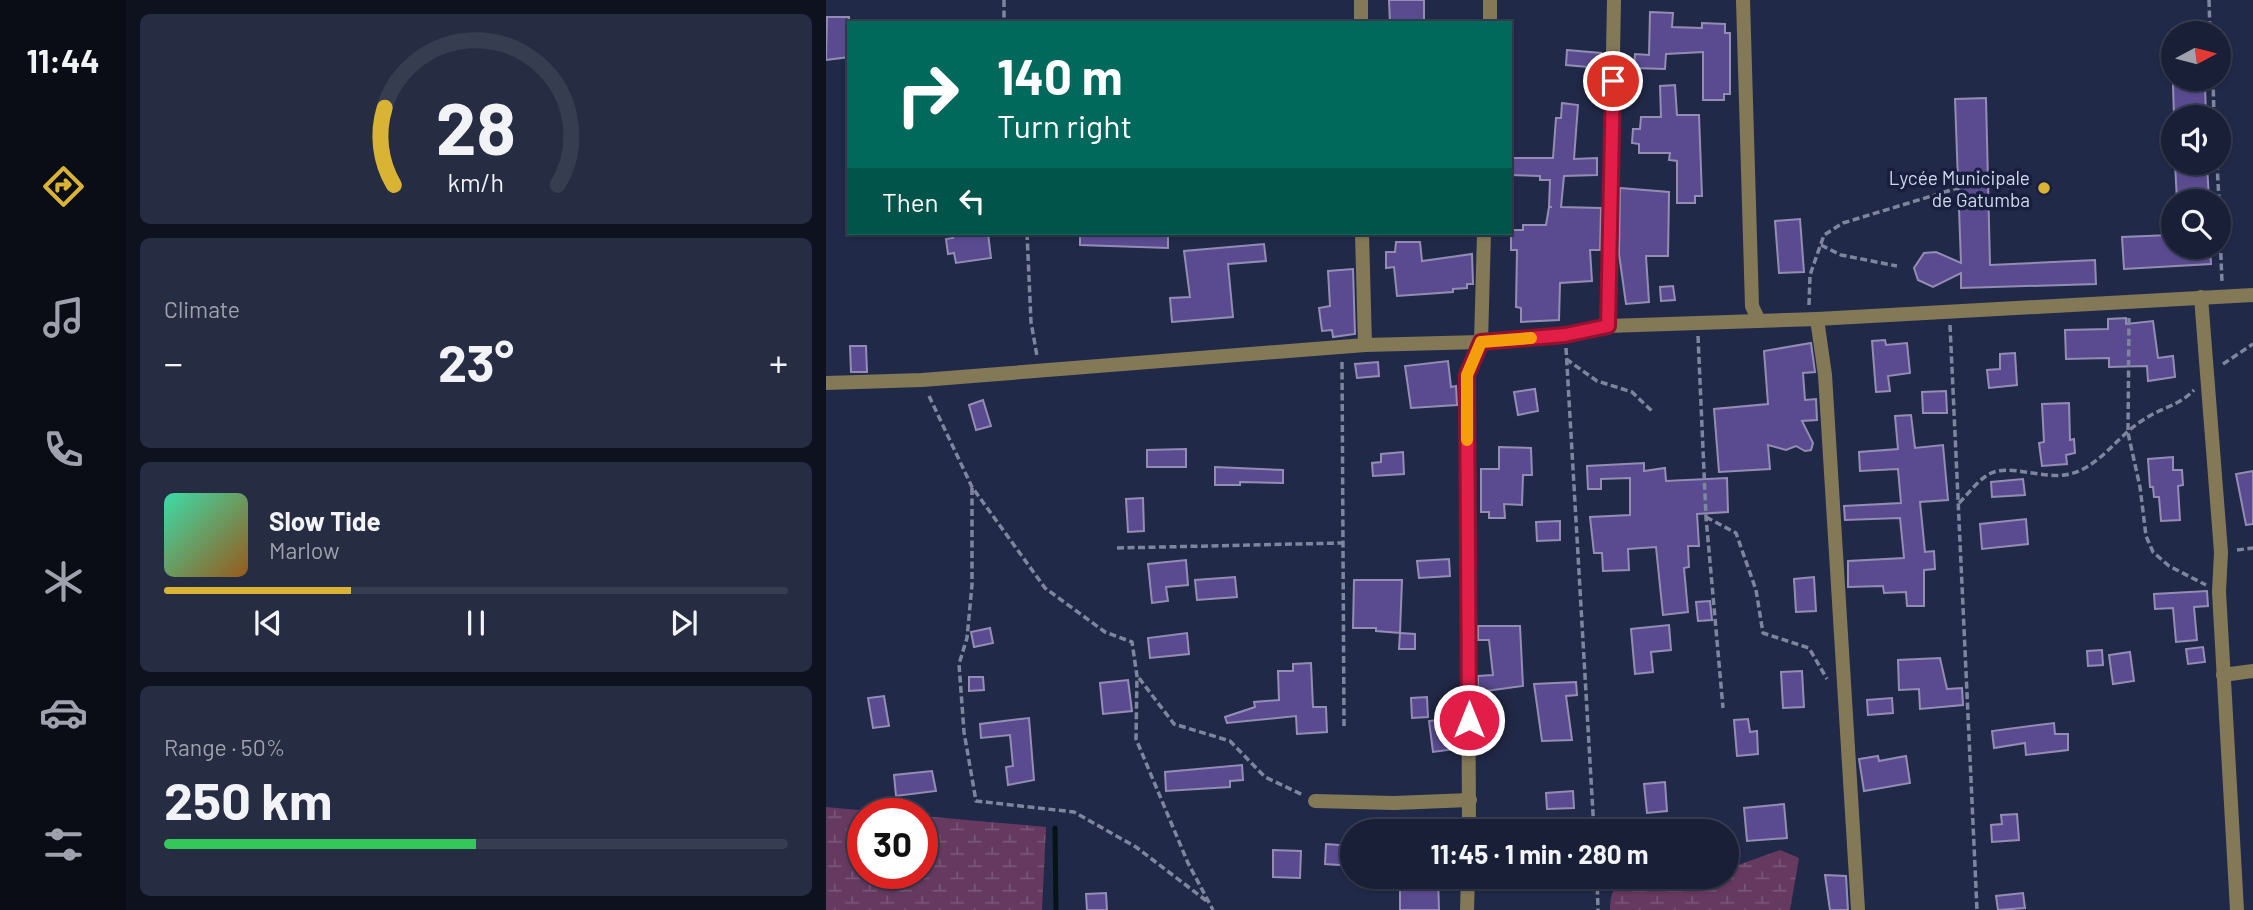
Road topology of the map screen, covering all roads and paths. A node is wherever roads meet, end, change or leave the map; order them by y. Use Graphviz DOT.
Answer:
graph roads {
  1 [pos="1003,0"];
  2 [pos="1361,0"];
  3 [pos="1490,0"];
  4 [pos="1614,0"];
  5 [pos="1743,0"];
  6 [pos="2209,0"];
  7 [pos="1004,21"];
  8 [pos="1361,21"];
  9 [pos="1490,21"];
  10 [pos="2210,21"];
  11 [pos="1971,184"];
  12 [pos="1027,235"];
  13 [pos="1362,235"];
  14 [pos="1484,235"];
  15 [pos="1821,245"];
  16 [pos="2221,259"];
  17 [pos="1897,266"];
  18 [pos="2253,295"];
  19 [pos="2202,297"];
  20 [pos="2223,297"];
  21 [pos="2128,302"];
  22 [pos="1950,312"];
  23 [pos="1813,319"];
  24 [pos="1759,321"];
  25 [pos="1698,323"];
  26 [pos="1608,326"];
  27 [pos="1565,335"];
  28 [pos="1481,342"];
  29 [pos="2253,344"];
  30 [pos="1365,345"];
  31 [pos="1342,348"];
  32 [pos="1566,359"];
  33 [pos="1046,371"];
  34 [pos="2206,377"];
  35 [pos="922,380"];
  36 [pos="826,383"];
  37 [pos="1653,412"];
  38 [pos="2128,433"];
  39 [pos="972,488"];
  40 [pos="1958,504"];
  41 [pos="1706,517"];
  42 [pos="1342,543"];
  43 [pos="1117,548"];
  44 [pos="2219,592"];
  45 [pos="2253,671"];
  46 [pos="2223,675"];
  47 [pos="1138,676"];
  48 [pos="1723,708"];
  49 [pos="1846,711"];
  50 [pos="1344,727"];
  51 [pos="1470,800"];
  52 [pos="1315,801"];
  53 [pos="1469,819"];
  54 [pos="1593,819"];
  55 [pos="1468,889"];
  56 [pos="1597,889"];
  57 [pos="1210,903"];
  58 [pos="1213,910"];
  59 [pos="1467,910"];
  60 [pos="1598,910"];
  61 [pos="1858,910"];
  62 [pos="1977,910"];
  63 [pos="2237,910"];
  1 -- 7 [label="path"];
  2 -- 8 [label="street"];
  3 -- 9 [label="street"];
  4 -- 26 [label="street"];
  5 -- 24 [label="street"];
  6 -- 10 [label="path"];
  11 -- 15 [label="path"];
  12 -- 33 [label="path"];
  13 -- 30 [label="street"];
  14 -- 28 [label="street"];
  15 -- 17 [label="path"];
  15 -- 23 [label="path"];
  16 -- 20 [label="path"];
  18 -- 20 [label="street"];
  19 -- 20 [label="street"];
  19 -- 21 [label="street"];
  19 -- 34 [label="street"];
  21 -- 22 [label="street"];
  21 -- 38 [label="path"];
  22 -- 23 [label="street"];
  22 -- 40 [label="path"];
  23 -- 24 [label="street"];
  23 -- 49 [label="street"];
  24 -- 25 [label="street"];
  25 -- 26 [label="street"];
  25 -- 41 [label="path"];
  26 -- 27 [label="street"];
  27 -- 28 [label="street"];
  27 -- 32 [label="path"];
  28 -- 30 [label="street"];
  28 -- 51 [label="street"];
  29 -- 34 [label="path"];
  30 -- 31 [label="street"];
  31 -- 33 [label="street"];
  31 -- 42 [label="path"];
  32 -- 37 [label="path"];
  32 -- 54 [label="path"];
  33 -- 35 [label="street"];
  34 -- 38 [label="path"];
  34 -- 44 [label="street"];
  35 -- 36 [label="street"];
  35 -- 39 [label="path"];
  38 -- 40 [label="path"];
  38 -- 44 [label="path"];
  39 -- 47 [label="path"];
  39 -- 57 [label="path"];
  40 -- 62 [label="path"];
  41 -- 48 [label="path"];
  41 -- 49 [label="path"];
  42 -- 43 [label="path"];
  42 -- 50 [label="path"];
  44 -- 46 [label="street"];
  45 -- 46 [label="street"];
  46 -- 63 [label="street"];
  47 -- 52 [label="path"];
  47 -- 57 [label="path"];
  49 -- 61 [label="street"];
  51 -- 52 [label="street"];
  51 -- 53 [label="street"];
  55 -- 59 [label="street"];
  56 -- 60 [label="path"];
  57 -- 58 [label="path"];
}
